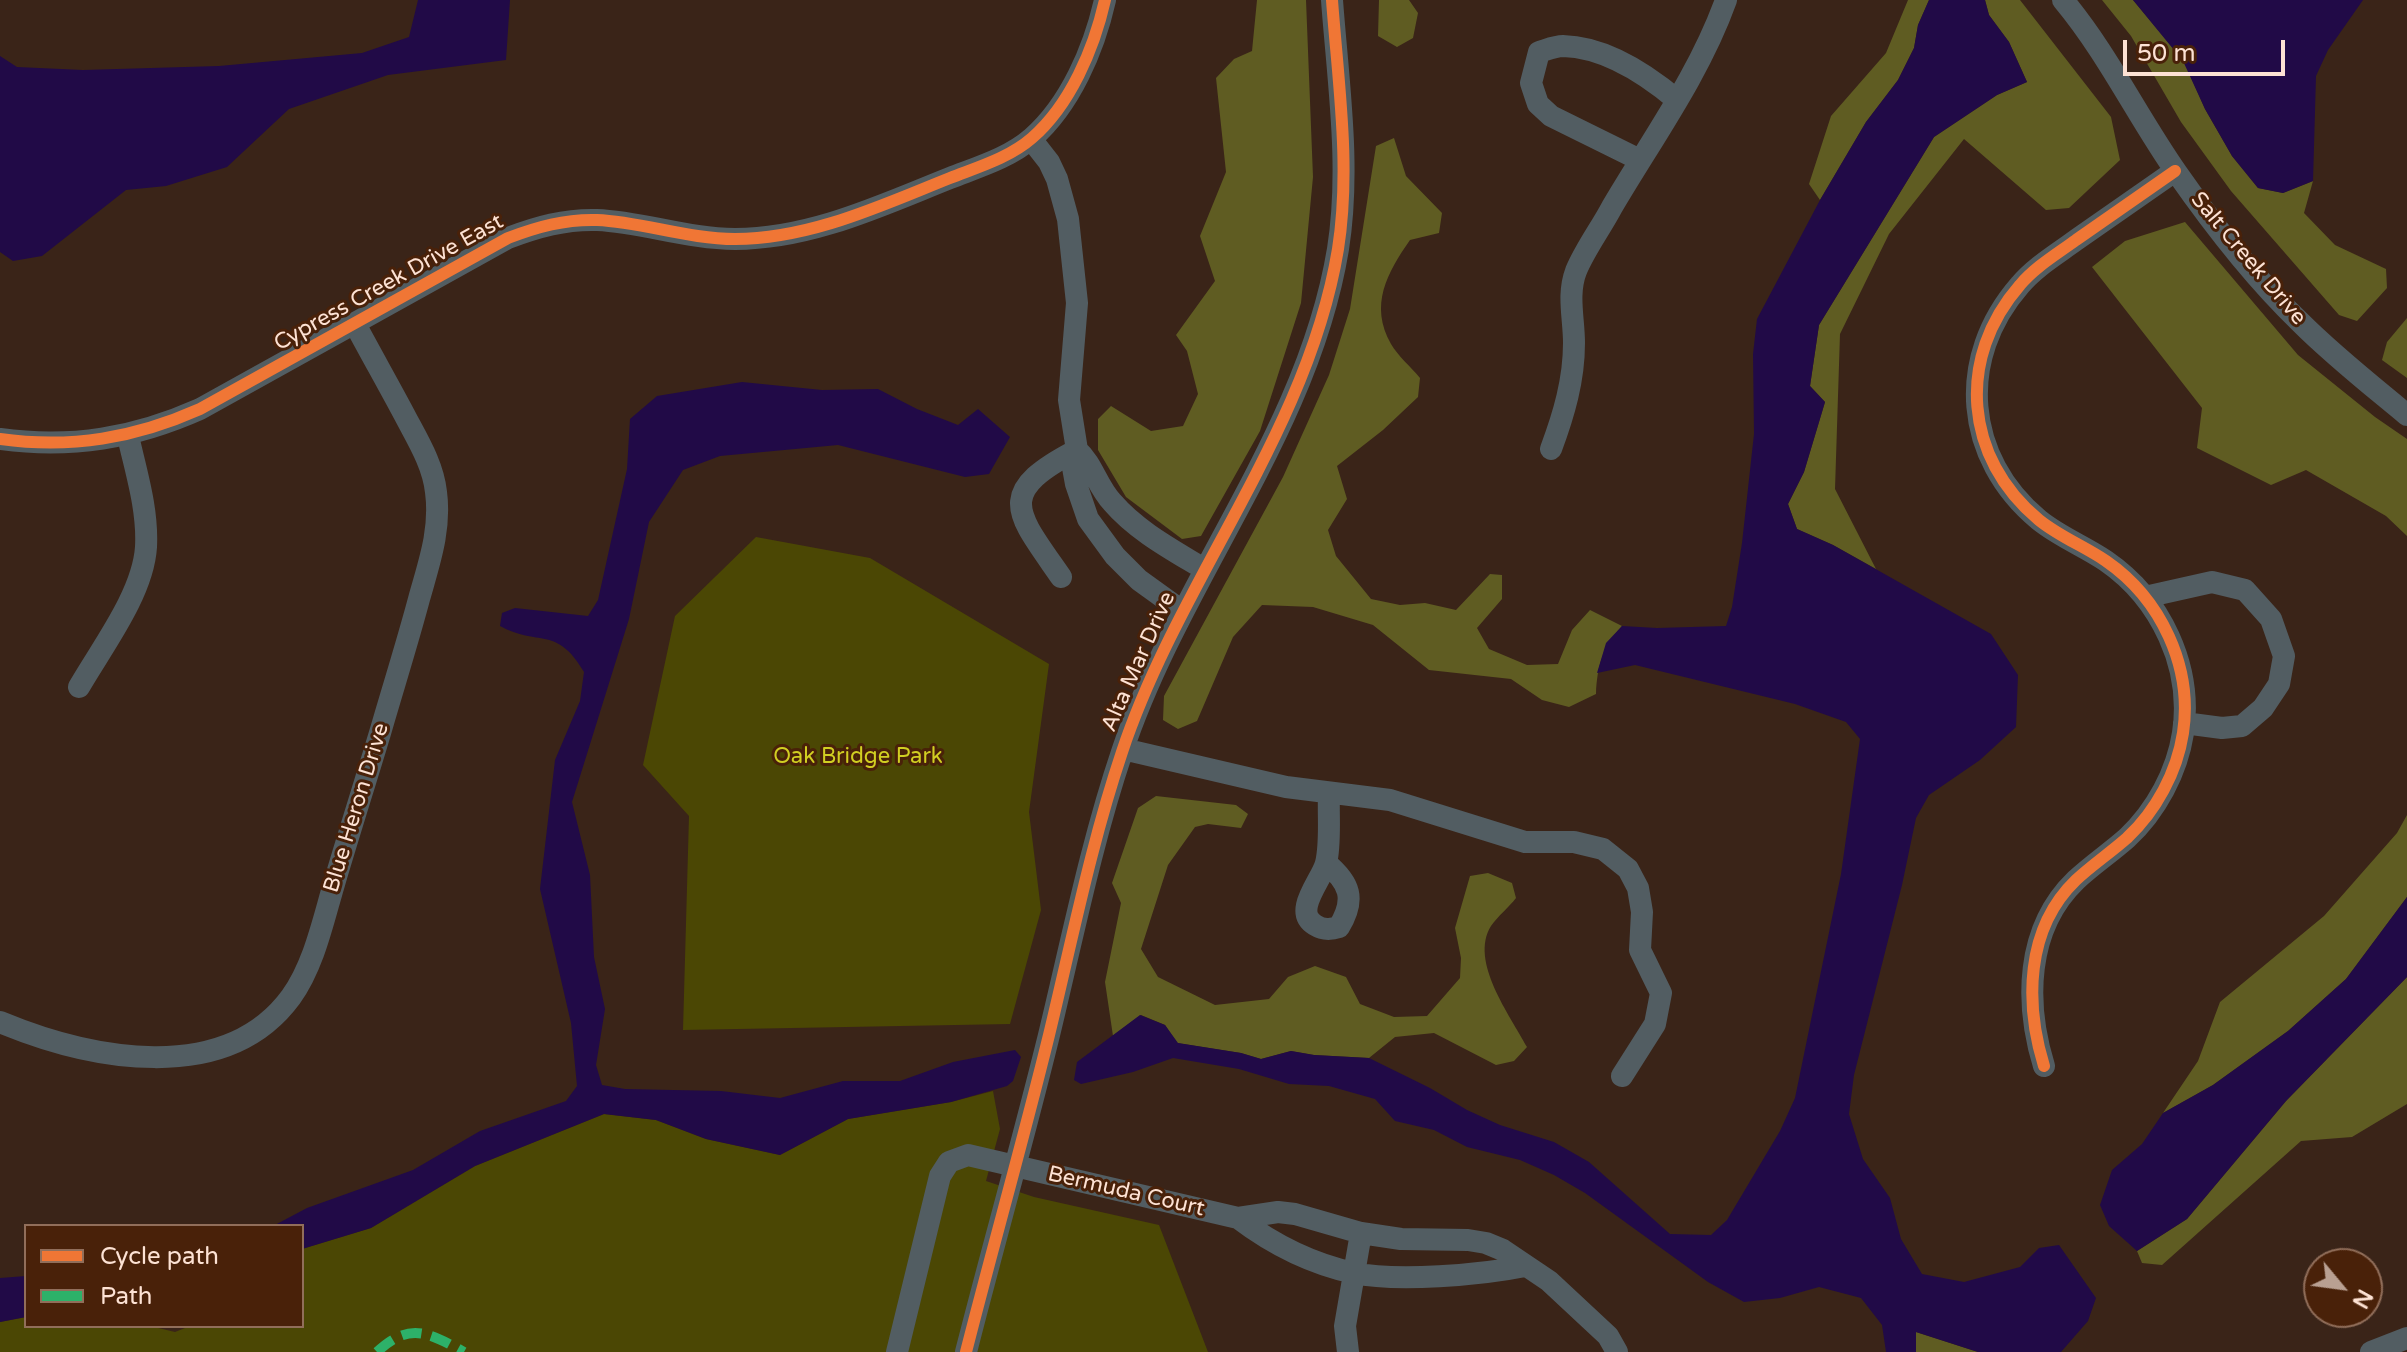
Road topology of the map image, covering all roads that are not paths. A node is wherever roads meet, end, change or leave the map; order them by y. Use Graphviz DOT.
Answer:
graph roads {
  1 [pos="1105,0"];
  2 [pos="1332,0"];
  3 [pos="1726,0"];
  4 [pos="2063,0"];
  5 [pos="1677,100"];
  6 [pos="1031,139"];
  7 [pos="1640,160"];
  8 [pos="2175,171"];
  9 [pos="355,324"];
  10 [pos="2407,415"];
  11 [pos="128,436"];
  12 [pos="0,439"];
  13 [pos="1551,449"];
  14 [pos="1077,450"];
  15 [pos="1204,569"];
  16 [pos="1061,577"];
  17 [pos="2145,597"];
  18 [pos="1182,611"];
  19 [pos="79,687"];
  20 [pos="2184,723"];
  21 [pos="1123,749"];
  22 [pos="1329,794"];
  23 [pos="1326,863"];
  24 [pos="0,1022"];
  25 [pos="2044,1066"];
  26 [pos="1622,1076"];
  27 [pos="1013,1167"];
  28 [pos="1238,1218"];
  29 [pos="1361,1233"];
  30 [pos="1525,1266"];
  31 [pos="1354,1273"];
  32 [pos="2407,1338"];
  33 [pos="897,1352"];
  34 [pos="966,1352"];
  35 [pos="1348,1352"];
  36 [pos="1617,1352"];
  37 [pos="2371,1352"];
  1 -- 6 [label="street, Cypress Creek Drive East"];
  2 -- 15 [label="street, Alta Mar Drive"];
  3 -- 5 [label="street"];
  4 -- 8 [label="street, Salt Creek Drive"];
  5 -- 7 [label="street"];
  5 -- 7 [label="street"];
  6 -- 9 [label="street, Cypress Creek Drive East"];
  6 -- 14 [label="street"];
  7 -- 13 [label="street"];
  8 -- 10 [label="street, Salt Creek Drive"];
  8 -- 17 [label="street"];
  9 -- 11 [label="street, Cypress Creek Drive East"];
  9 -- 24 [label="street, Blue Heron Drive"];
  11 -- 12 [label="street, Cypress Creek Drive East"];
  11 -- 19 [label="street"];
  14 -- 15 [label="street"];
  14 -- 16 [label="street"];
  14 -- 18 [label="street"];
  15 -- 18 [label="street, Alta Mar Drive"];
  17 -- 20 [label="street"];
  17 -- 20 [label="street"];
  18 -- 21 [label="street, Alta Mar Drive"];
  20 -- 25 [label="street"];
  21 -- 22 [label="street"];
  21 -- 27 [label="street, Alta Mar Drive"];
  22 -- 23 [label="street"];
  22 -- 26 [label="street"];
  27 -- 28 [label="street, Bermuda Court"];
  27 -- 33 [label="street, Bermuda Court"];
  27 -- 34 [label="street, Alta Mar Drive"];
  28 -- 29 [label="street, Bermuda Court"];
  28 -- 31 [label="street, Bermuda Court"];
  29 -- 30 [label="street, Bermuda Court"];
  29 -- 31 [label="street"];
  30 -- 31 [label="street, Bermuda Court"];
  30 -- 36 [label="street, Bermuda Court"];
  31 -- 35 [label="street"];
  32 -- 37 [label="street"];
}
